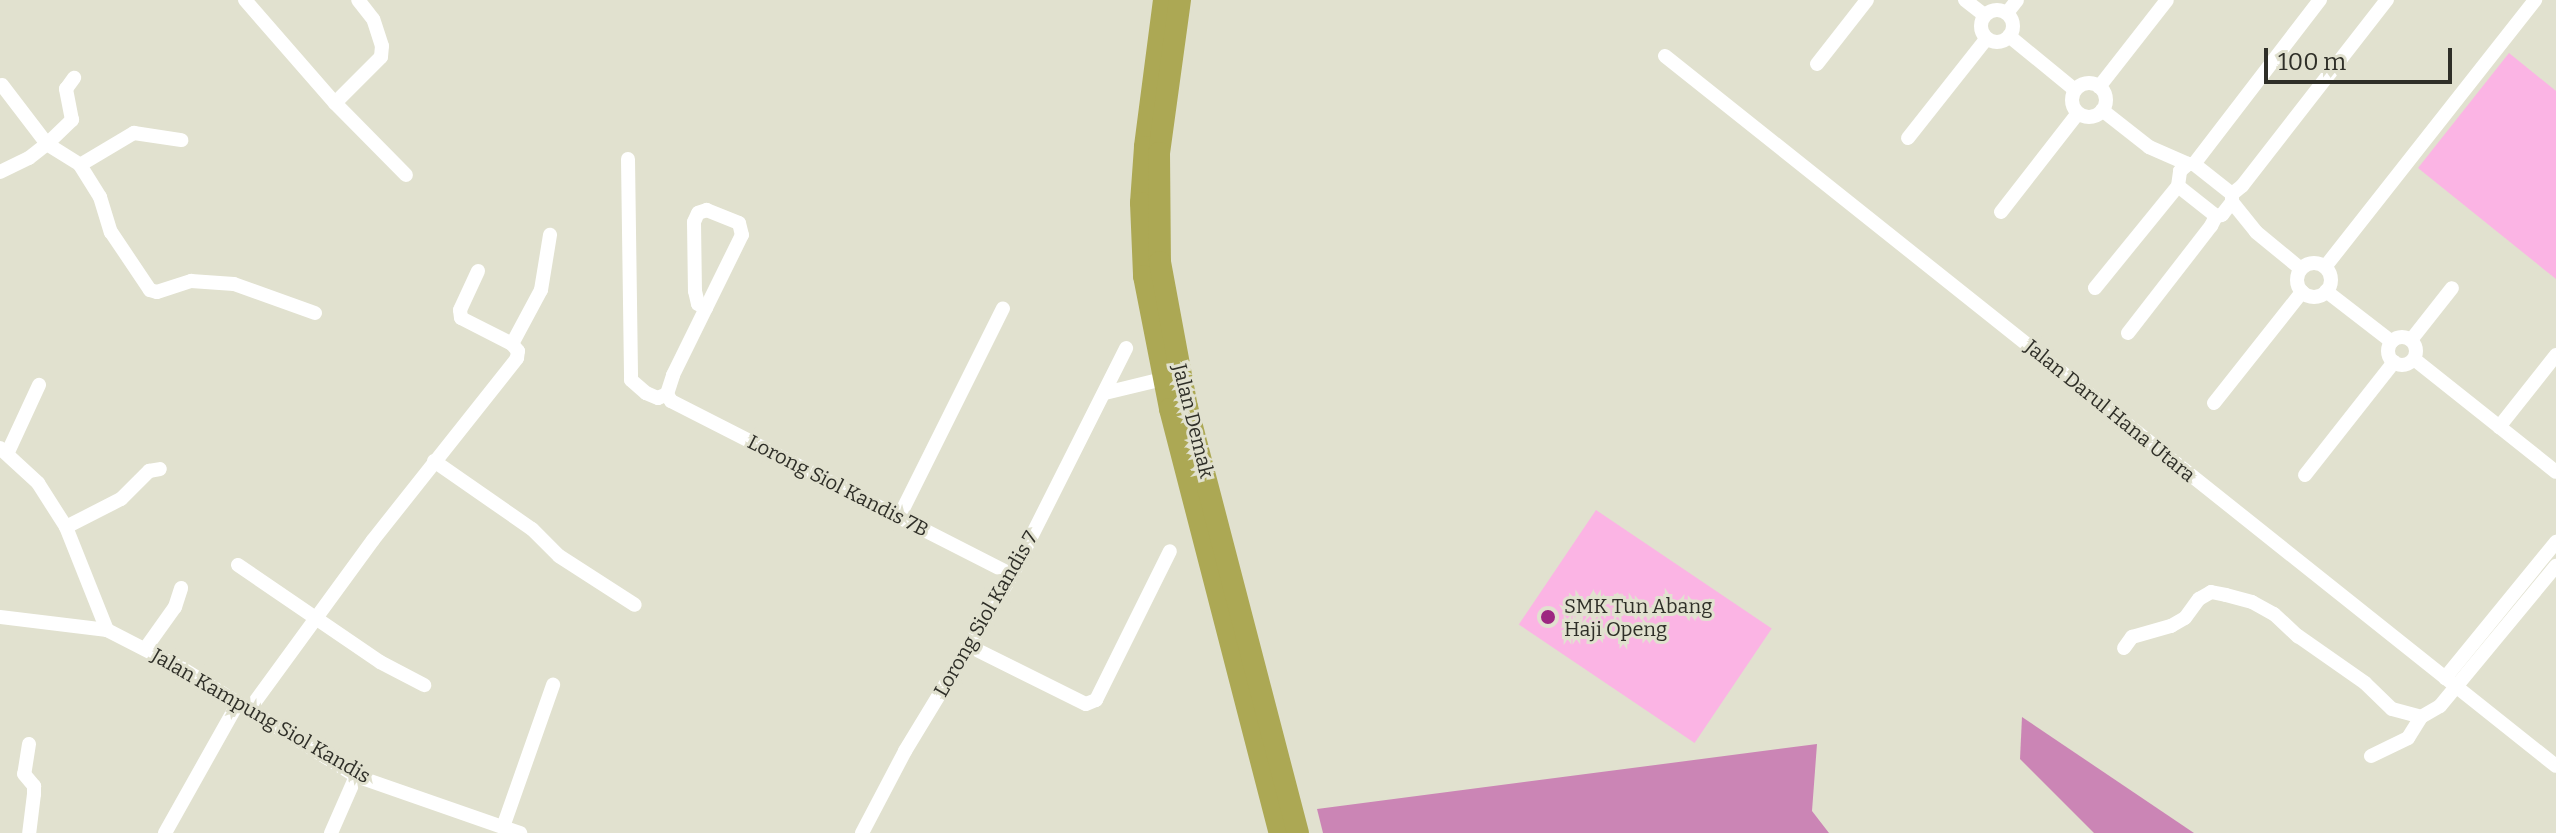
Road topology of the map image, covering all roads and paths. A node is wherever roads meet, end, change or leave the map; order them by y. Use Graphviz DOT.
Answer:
graph roads {
  1 [pos="245,0"];
  2 [pos="358,0"];
  3 [pos="1164,0"];
  4 [pos="1180,0"];
  5 [pos="1867,0"];
  6 [pos="1965,0"];
  7 [pos="2017,0"];
  8 [pos="2167,0"];
  9 [pos="2320,0"];
  10 [pos="2387,0"];
  11 [pos="2535,0"];
  12 [pos="2007,13"];
  13 [pos="1984,15"];
  14 [pos="2009,36"];
  15 [pos="1987,38"];
  16 [pos="1665,56"];
  17 [pos="1817,64"];
  18 [pos="74,78"];
  19 [pos="2,85"];
  20 [pos="2099,87"];
  21 [pos="2075,90"];
  22 [pos="335,103"];
  23 [pos="2102,110"];
  24 [pos="2078,113"];
  25 [pos="1908,138"];
  26 [pos="181,140"];
  27 [pos="47,144"];
  28 [pos="2149,147"];
  29 [pos="628,159"];
  30 [pos="2191,164"];
  31 [pos="80,165"];
  32 [pos="0,172"];
  33 [pos="406,175"];
  34 [pos="2177,182"];
  35 [pos="2225,207"];
  36 [pos="2001,212"];
  37 [pos="550,235"];
  38 [pos="2325,267"];
  39 [pos="2301,269"];
  40 [pos="478,271"];
  41 [pos="2095,288"];
  42 [pos="2452,288"];
  43 [pos="2326,291"];
  44 [pos="2302,292"];
  45 [pos="706,308"];
  46 [pos="1003,308"];
  47 [pos="315,313"];
  48 [pos="2128,333"];
  49 [pos="2411,340"];
  50 [pos="2392,342"];
  51 [pos="512,344"];
  52 [pos="1126,348"];
  53 [pos="2556,355"];
  54 [pos="2414,359"];
  55 [pos="2394,362"];
  56 [pos="1163,379"];
  57 [pos="39,385"];
  58 [pos="1105,393"];
  59 [pos="667,394"];
  60 [pos="2214,403"];
  61 [pos="2499,427"];
  62 [pos="4,450"];
  63 [pos="434,461"];
  64 [pos="160,469"];
  65 [pos="2556,472"];
  66 [pos="2305,475"];
  67 [pos="899,517"];
  68 [pos="66,527"];
  69 [pos="2556,542"];
  70 [pos="1170,551"];
  71 [pos="238,565"];
  72 [pos="2556,566"];
  73 [pos="1012,575"];
  74 [pos="181,588"];
  75 [pos="635,605"];
  76 [pos="0,617"];
  77 [pos="316,619"];
  78 [pos="107,630"];
  79 [pos="971,647"];
  80 [pos="2124,648"];
  81 [pos="145,649"];
  82 [pos="2451,682"];
  83 [pos="424,685"];
  84 [pos="553,685"];
  85 [pos="244,706"];
  86 [pos="2421,717"];
  87 [pos="29,744"];
  88 [pos="2371,756"];
  89 [pos="2556,766"];
  90 [pos="356,776"];
  91 [pos="503,827"];
  92 [pos="29,833"];
  93 [pos="165,833"];
  94 [pos="331,833"];
  95 [pos="520,833"];
  96 [pos="862,833"];
  97 [pos="1280,833"];
  98 [pos="1298,833"];
  1 -- 22 [label="street"];
  2 -- 22 [label="street"];
  3 -- 56 [label="highway, Jalan Demak"];
  4 -- 98 [label="highway, Jalan Demak"];
  5 -- 17 [label="street"];
  6 -- 13 [label="street"];
  7 -- 12 [label="street"];
  8 -- 20 [label="street"];
  9 -- 30 [label="street"];
  10 -- 35 [label="street"];
  11 -- 38 [label="street"];
  12 -- 13 [label="street"];
  12 -- 14 [label="street"];
  13 -- 15 [label="street"];
  14 -- 15 [label="street"];
  14 -- 21 [label="street"];
  15 -- 25 [label="street"];
  16 -- 82 [label="street, Jalan Darul Hana Utara"];
  18 -- 27 [label="street"];
  19 -- 27 [label="street"];
  20 -- 21 [label="street"];
  20 -- 23 [label="street"];
  21 -- 24 [label="street"];
  22 -- 33 [label="street"];
  23 -- 24 [label="street"];
  23 -- 28 [label="street"];
  24 -- 36 [label="street"];
  26 -- 31 [label="street"];
  27 -- 31 [label="street"];
  27 -- 32 [label="street"];
  28 -- 30 [label="street"];
  28 -- 34 [label="street"];
  29 -- 59 [label="street, Lorong Siol Kandis 7B"];
  30 -- 34 [label="street"];
  30 -- 35 [label="street"];
  31 -- 47 [label="street"];
  34 -- 35 [label="street"];
  34 -- 41 [label="street"];
  35 -- 39 [label="street"];
  35 -- 48 [label="street"];
  37 -- 51 [label="street"];
  38 -- 39 [label="street"];
  38 -- 43 [label="street"];
  39 -- 44 [label="street"];
  40 -- 51 [label="street"];
  42 -- 49 [label="street"];
  43 -- 44 [label="street"];
  43 -- 50 [label="street"];
  44 -- 60 [label="street"];
  45 -- 45 [label="street"];
  45 -- 59 [label="street"];
  46 -- 67 [label="street"];
  49 -- 50 [label="street"];
  49 -- 54 [label="street"];
  50 -- 55 [label="street"];
  51 -- 63 [label="street"];
  52 -- 58 [label="street, Lorong Siol Kandis 7"];
  53 -- 61 [label="street"];
  54 -- 55 [label="street"];
  54 -- 61 [label="street"];
  55 -- 66 [label="street"];
  56 -- 58 [label="street"];
  56 -- 97 [label="highway, Jalan Demak"];
  57 -- 62 [label="street"];
  58 -- 73 [label="street, Lorong Siol Kandis 7"];
  59 -- 67 [label="street, Lorong Siol Kandis 7B"];
  61 -- 65 [label="street"];
  62 -- 68 [label="street"];
  63 -- 75 [label="street"];
  63 -- 77 [label="street"];
  64 -- 68 [label="street"];
  67 -- 73 [label="street, Lorong Siol Kandis 7B"];
  68 -- 78 [label="street"];
  69 -- 82 [label="street"];
  70 -- 79 [label="street"];
  71 -- 77 [label="street"];
  72 -- 82 [label="street"];
  73 -- 79 [label="street, Lorong Siol Kandis 7"];
  74 -- 81 [label="street"];
  76 -- 78 [label="street, Jalan Kampung Siol Kandis"];
  77 -- 83 [label="street"];
  77 -- 85 [label="street"];
  78 -- 81 [label="street, Jalan Kampung Siol Kandis"];
  79 -- 96 [label="street, Lorong Siol Kandis 7"];
  80 -- 86 [label="street"];
  81 -- 85 [label="street, Jalan Kampung Siol Kandis"];
  82 -- 86 [label="street"];
  82 -- 89 [label="street, Jalan Darul Hana Utara"];
  84 -- 91 [label="street"];
  85 -- 90 [label="street, Jalan Kampung Siol Kandis"];
  85 -- 93 [label="street"];
  86 -- 88 [label="street"];
  87 -- 92 [label="street"];
  90 -- 91 [label="street, Jalan Kampung Siol Kandis"];
  90 -- 94 [label="street"];
  91 -- 95 [label="street, Jalan Kampung Siol Kandis"];
}
